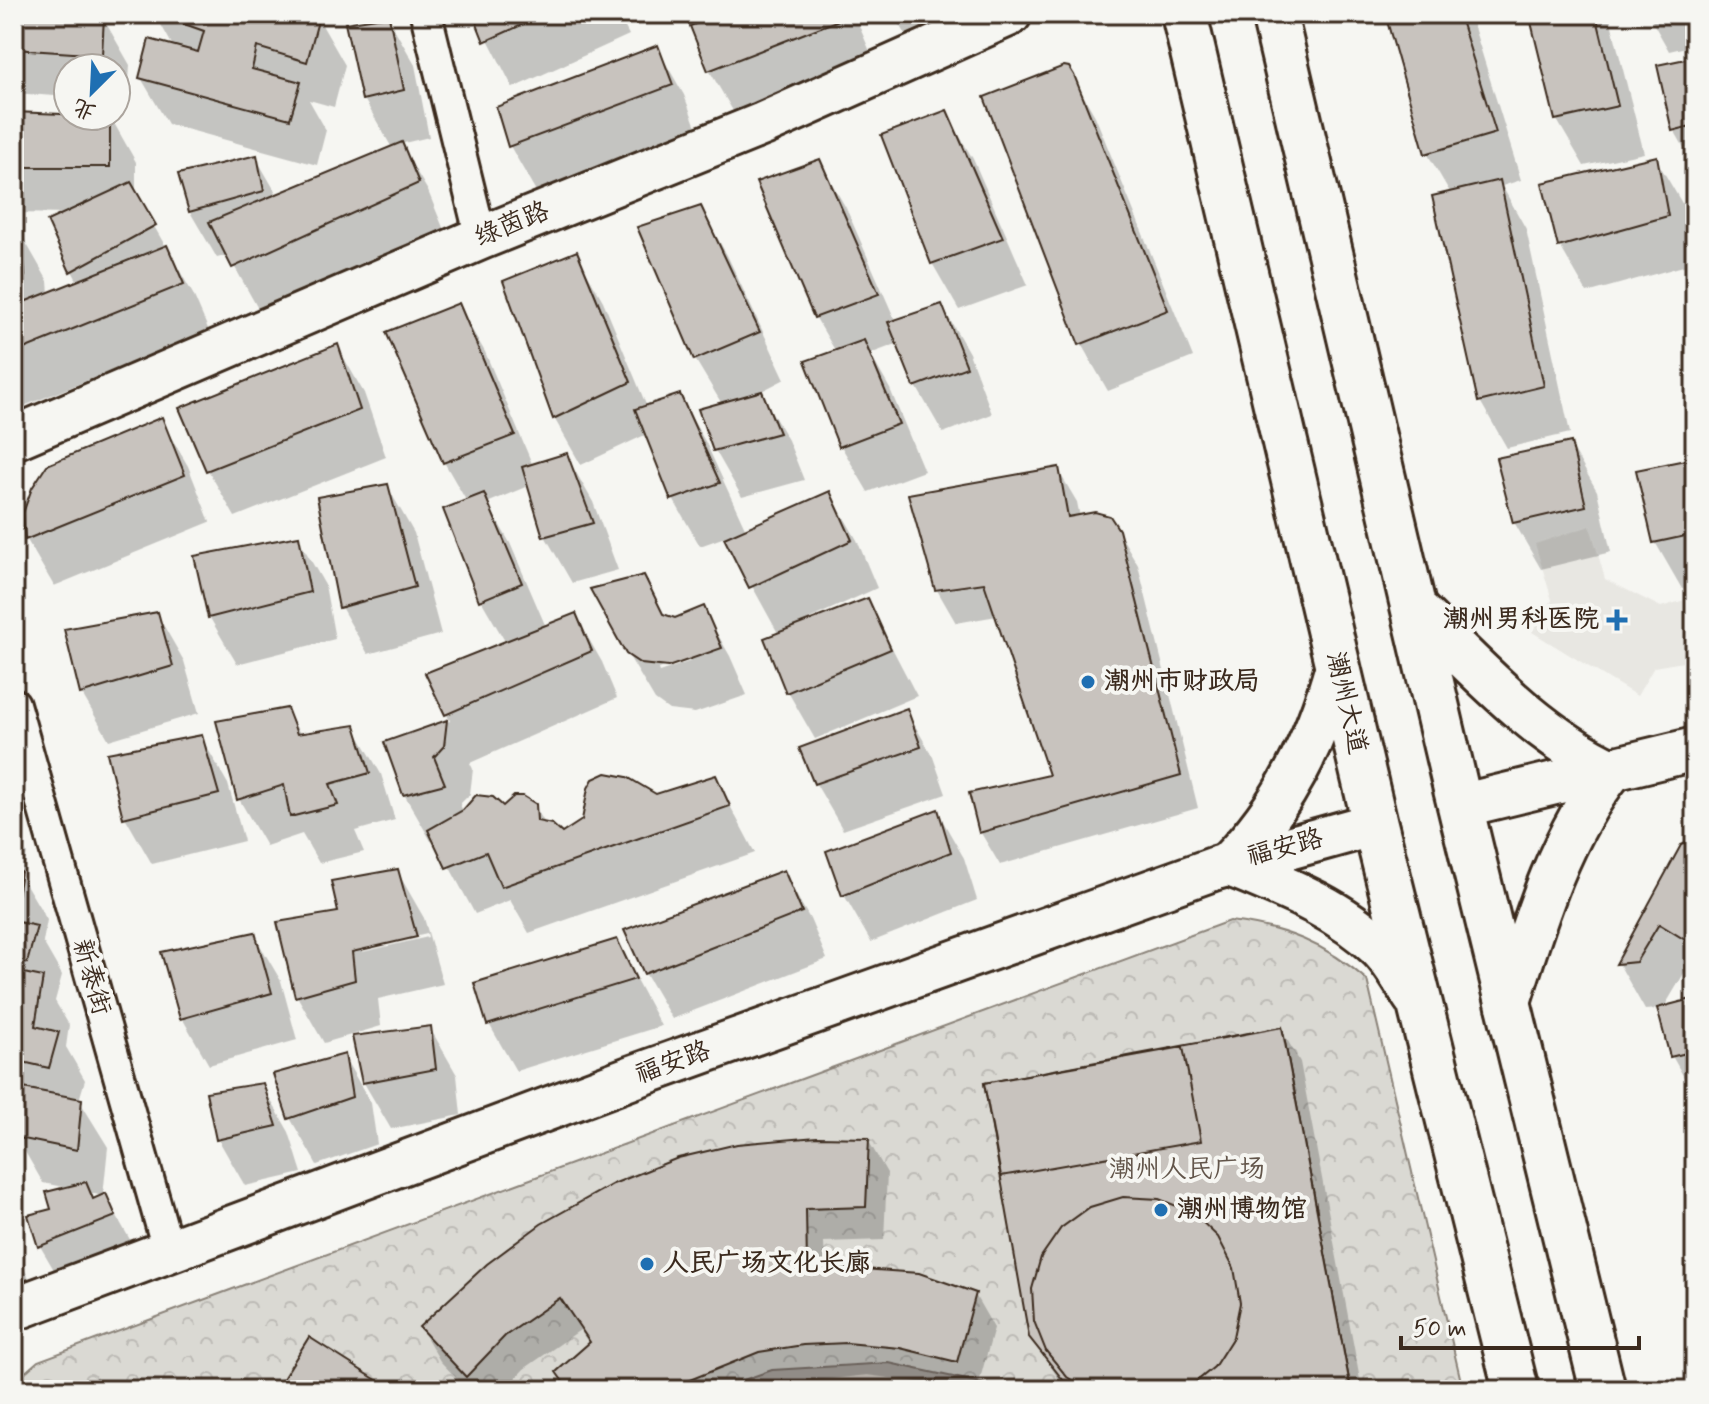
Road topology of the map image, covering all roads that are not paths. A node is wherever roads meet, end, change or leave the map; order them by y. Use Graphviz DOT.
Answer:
graph roads {
  1 [pos="426,14"];
  2 [pos="1010,14"];
  3 [pos="1184,14"];
  4 [pos="1274,14"];
  5 [pos="481,238"];
  6 [pos="14,438"];
  7 [pos="1413,607"];
  8 [pos="1337,666"];
  9 [pos="14,704"];
  10 [pos="1695,749"];
  11 [pos="1612,770"];
  12 [pos="1460,806"];
  13 [pos="1357,829"];
  14 [pos="1228,864"];
  15 [pos="1420,1005"];
  16 [pos="1508,1005"];
  17 [pos="168,1249"];
  18 [pos="14,1309"];
  19 [pos="1516,1390"];
  20 [pos="1603,1390"];
  1 -- 5 [label="street"];
  2 -- 5 [label="street, 绿茵路"];
  3 -- 8 [label="highway, 潮州大道"];
  4 -- 7 [label="highway"];
  5 -- 6 [label="street, 绿茵路"];
  7 -- 11 [label="street"];
  7 -- 12 [label="highway"];
  8 -- 13 [label="highway, 潮州大道"];
  8 -- 14 [label="street"];
  9 -- 17 [label="street, 新泰街"];
  10 -- 11 [label="street"];
  11 -- 12 [label="street"];
  11 -- 16 [label="street"];
  12 -- 16 [label="highway"];
  13 -- 14 [label="street, 福安路"];
  13 -- 15 [label="highway, 潮州大道"];
  14 -- 15 [label="street"];
  14 -- 17 [label="street, 福安路"];
  15 -- 19 [label="highway, 潮州大道"];
  16 -- 20 [label="highway"];
  17 -- 18 [label="street, 福安路"];
}
